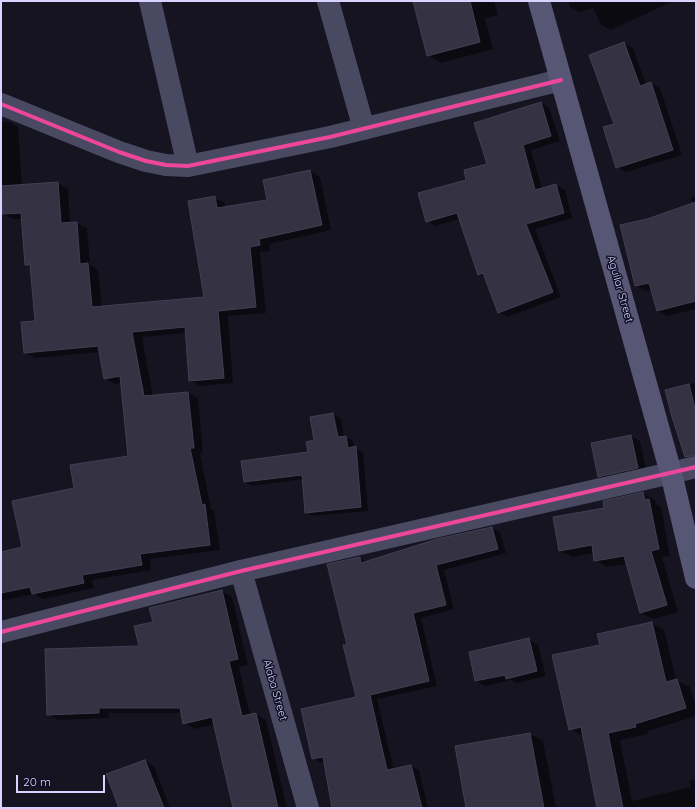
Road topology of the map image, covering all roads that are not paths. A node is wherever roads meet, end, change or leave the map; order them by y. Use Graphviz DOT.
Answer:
graph roads {
  1 [pos="150,1"];
  2 [pos="328,1"];
  3 [pos="539,1"];
  4 [pos="561,80"];
  5 [pos="1,104"];
  6 [pos="364,130"];
  7 [pos="188,166"];
  8 [pos="696,467"];
  9 [pos="671,473"];
  10 [pos="241,571"];
  11 [pos="696,578"];
  12 [pos="1,632"];
  13 [pos="308,808"];
  1 -- 7 [label="street"];
  2 -- 6 [label="street"];
  3 -- 4 [label="main road, Aguilar Street"];
  4 -- 6 [label="street"];
  4 -- 9 [label="main road, Aguilar Street"];
  5 -- 7 [label="street"];
  6 -- 7 [label="street"];
  8 -- 9 [label="street"];
  9 -- 10 [label="street"];
  9 -- 11 [label="main road, Aguilar Street"];
  10 -- 12 [label="street"];
  10 -- 13 [label="street, Alaba Street"];
}
